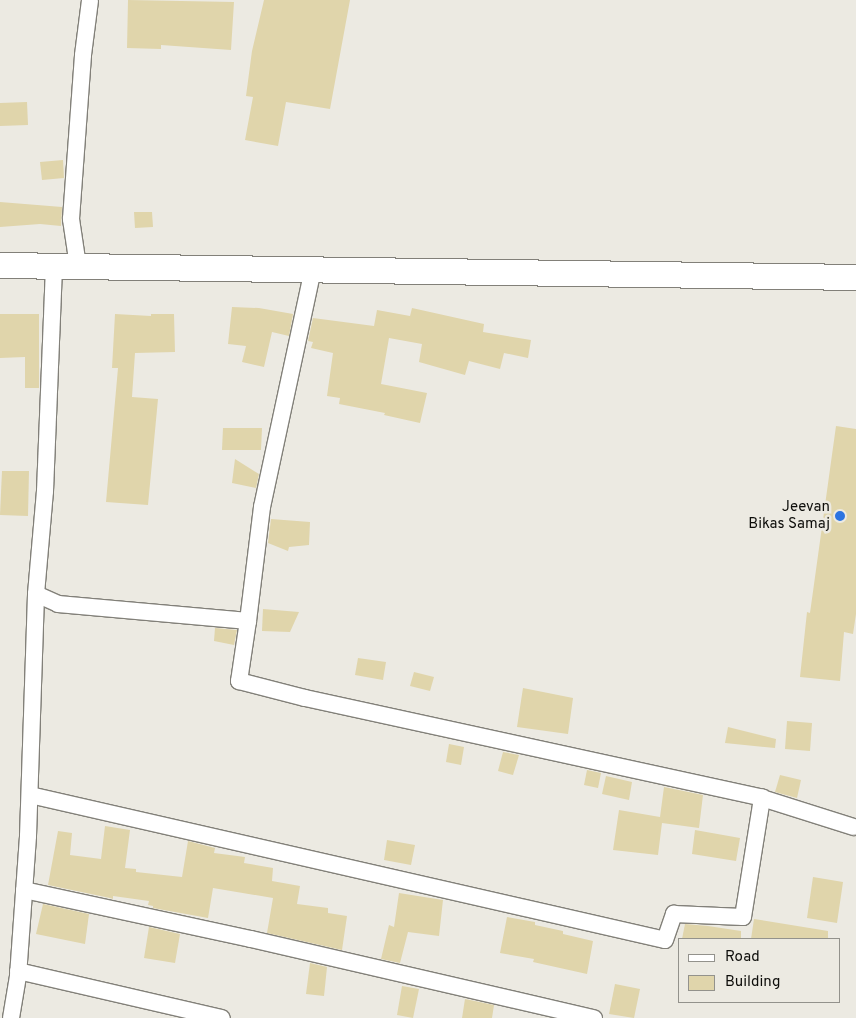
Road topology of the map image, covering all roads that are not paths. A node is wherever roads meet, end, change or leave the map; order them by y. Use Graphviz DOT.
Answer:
graph roads {
  1 [pos="90,0"];
  2 [pos="0,265"];
  3 [pos="54,266"];
  4 [pos="78,266"];
  5 [pos="313,270"];
  6 [pos="856,277"];
  7 [pos="36,594"];
  8 [pos="248,620"];
  9 [pos="30,795"];
  10 [pos="762,798"];
  11 [pos="854,827"];
  12 [pos="24,890"];
  13 [pos="18,971"];
  14 [pos="7,999"];
  15 [pos="11,1018"];
  16 [pos="222,1018"];
  17 [pos="594,1018"];
  1 -- 4 [label="street"];
  2 -- 3 [label="main road"];
  3 -- 4 [label="main road"];
  3 -- 7 [label="street"];
  4 -- 5 [label="main road"];
  5 -- 6 [label="main road"];
  5 -- 8 [label="street"];
  7 -- 8 [label="street"];
  7 -- 9 [label="street"];
  8 -- 10 [label="street"];
  9 -- 10 [label="street"];
  9 -- 12 [label="street"];
  10 -- 11 [label="street"];
  12 -- 13 [label="street"];
  12 -- 17 [label="street"];
  13 -- 14 [label="street"];
  13 -- 16 [label="street"];
  14 -- 15 [label="street"];
}
